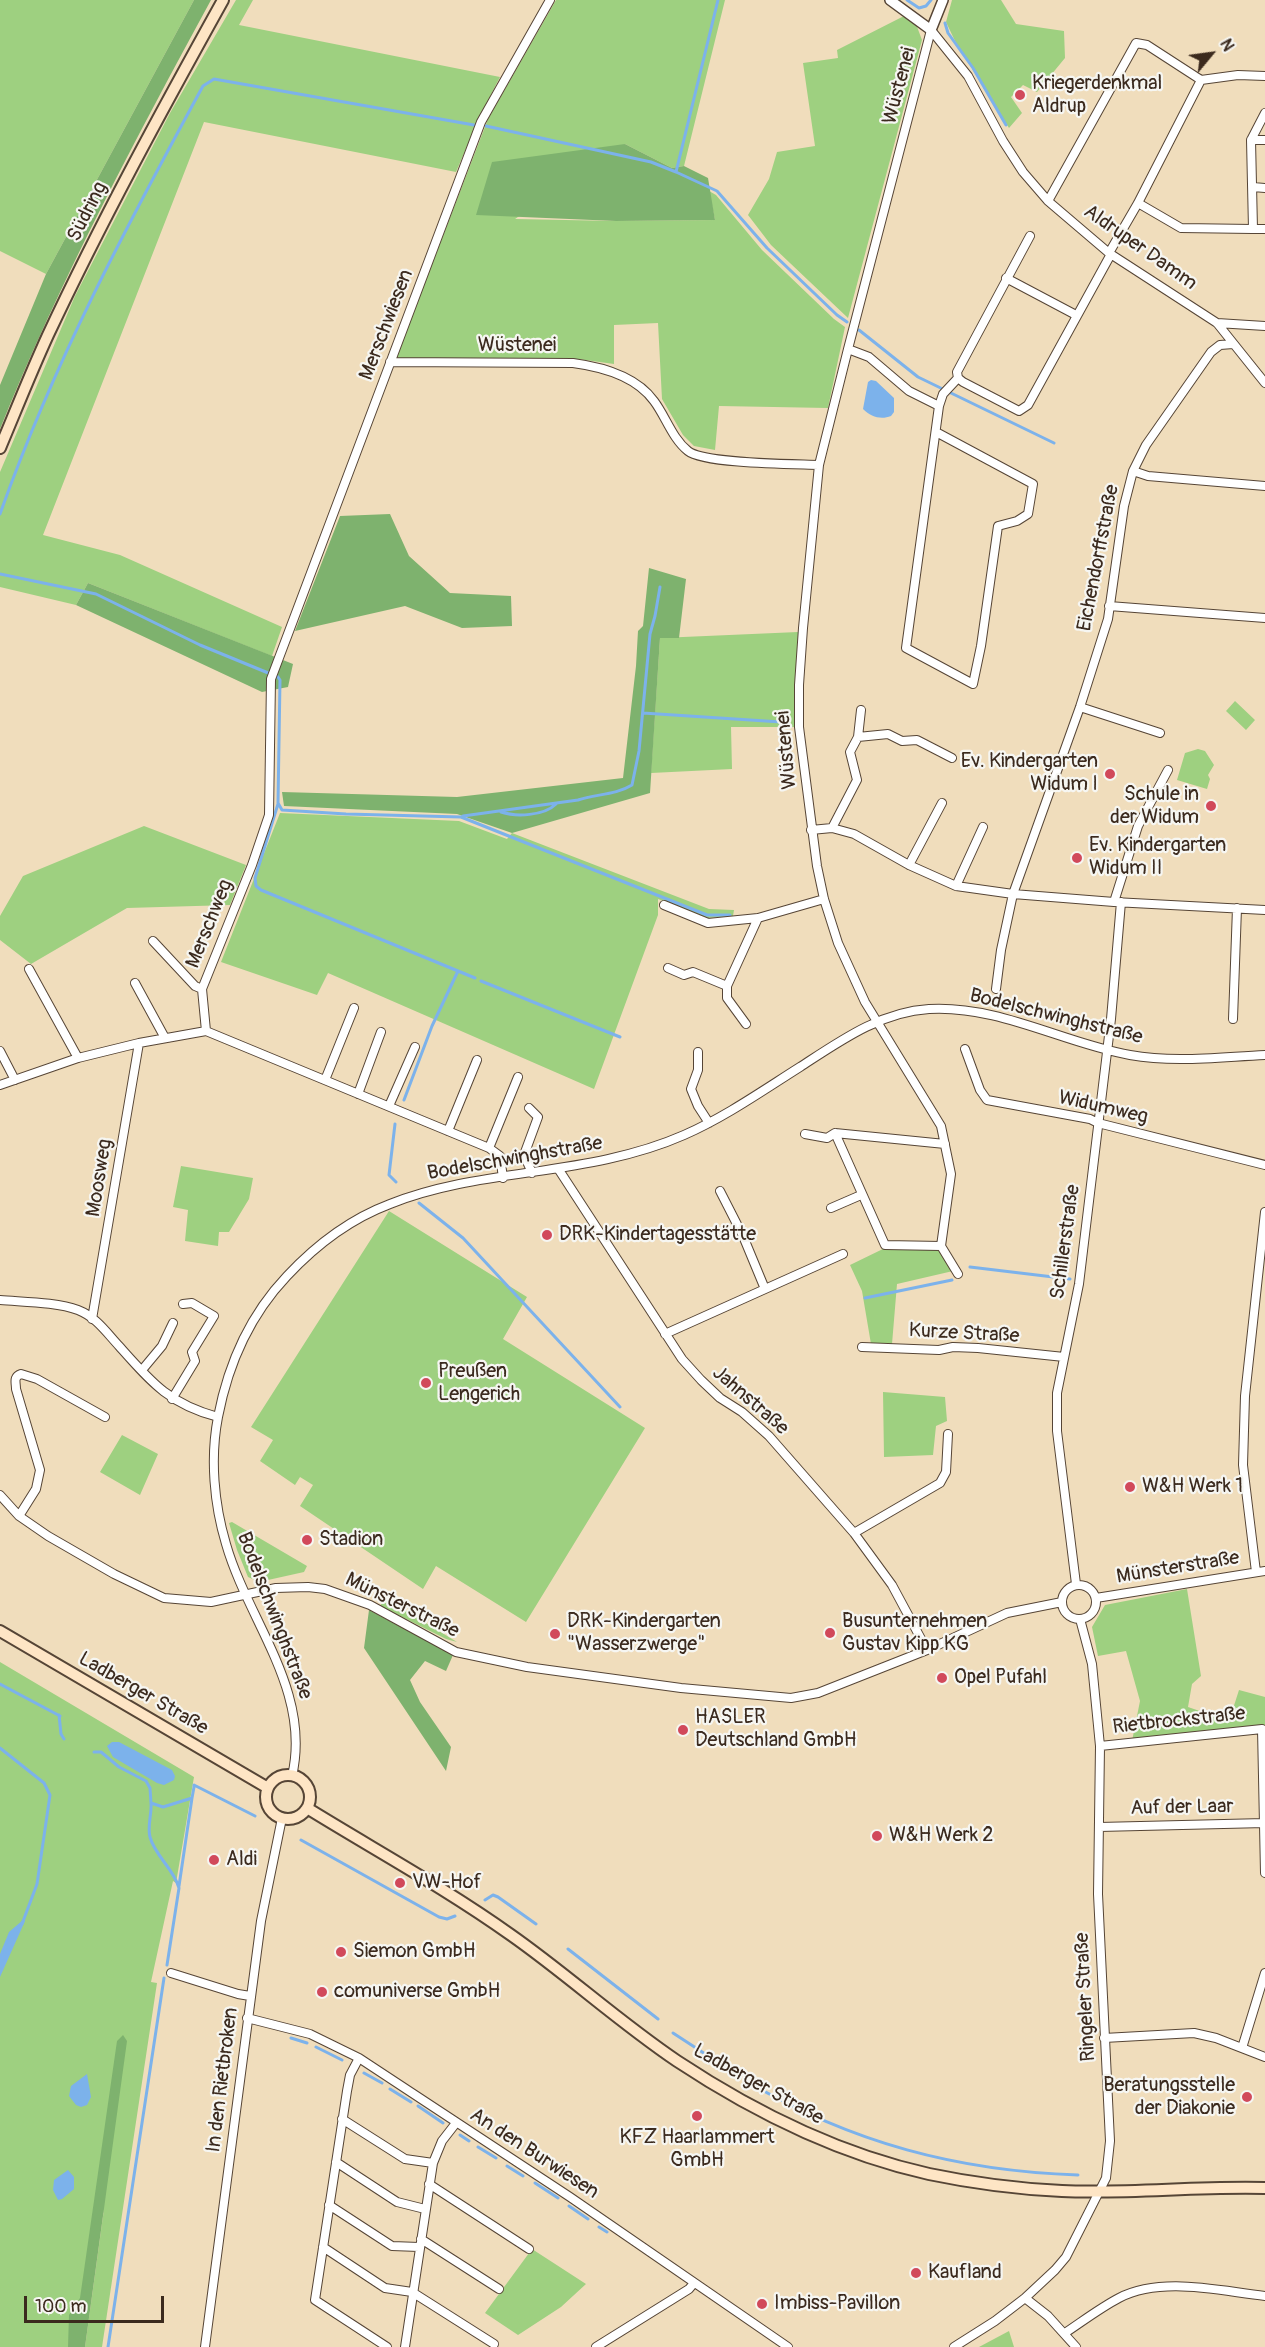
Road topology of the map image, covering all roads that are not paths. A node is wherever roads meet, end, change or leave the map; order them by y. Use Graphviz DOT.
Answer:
graph roads {
  1 [pos="223,0"];
  2 [pos="550,0"];
  3 [pos="890,0"];
  4 [pos="944,0"];
  5 [pos="932,30"];
  6 [pos="1265,76"];
  7 [pos="1201,80"];
  8 [pos="1265,113"];
  9 [pos="1251,140"];
  10 [pos="1265,140"];
  11 [pos="1253,187"];
  12 [pos="1265,188"];
  13 [pos="1048,201"];
  14 [pos="1138,203"];
  15 [pos="1253,229"];
  16 [pos="1265,229"];
  17 [pos="1030,236"];
  18 [pos="1110,254"];
  19 [pos="1006,278"];
  20 [pos="1076,315"];
  21 [pos="1217,322"];
  22 [pos="1265,326"];
  23 [pos="1233,344"];
  24 [pos="848,349"];
  25 [pos="390,362"];
  26 [pos="958,378"];
  27 [pos="1265,383"];
  28 [pos="939,406"];
  29 [pos="936,432"];
  30 [pos="0,448"];
  31 [pos="819,465"];
  32 [pos="1133,471"];
  33 [pos="1265,486"];
  34 [pos="1109,606"];
  35 [pos="1265,618"];
  36 [pos="271,679"];
  37 [pos="1080,707"];
  38 [pos="861,710"];
  39 [pos="1160,733"];
  40 [pos="858,737"];
  41 [pos="952,758"];
  42 [pos="1168,770"];
  43 [pos="942,803"];
  44 [pos="983,827"];
  45 [pos="832,828"];
  46 [pos="811,830"];
  47 [pos="909,865"];
  48 [pos="956,886"];
  49 [pos="1013,894"];
  50 [pos="824,899"];
  51 [pos="1118,902"];
  52 [pos="664,905"];
  53 [pos="1237,909"];
  54 [pos="1265,910"];
  55 [pos="758,918"];
  56 [pos="153,941"];
  57 [pos="668,968"];
  58 [pos="29,969"];
  59 [pos="135,983"];
  60 [pos="727,986"];
  61 [pos="202,989"];
  62 [pos="996,989"];
  63 [pos="354,1008"];
  64 [pos="1233,1019"];
  65 [pos="876,1022"];
  66 [pos="746,1024"];
  67 [pos="206,1031"];
  68 [pos="381,1032"];
  69 [pos="165,1038"];
  70 [pos="139,1043"];
  71 [pos="415,1047"];
  72 [pos="965,1049"];
  73 [pos="1107,1050"];
  74 [pos="0,1051"];
  75 [pos="698,1052"];
  76 [pos="1265,1055"];
  77 [pos="78,1058"];
  78 [pos="477,1060"];
  79 [pos="518,1077"];
  80 [pos="15,1080"];
  81 [pos="325,1080"];
  82 [pos="0,1085"];
  83 [pos="358,1094"];
  84 [pos="389,1106"];
  85 [pos="529,1108"];
  86 [pos="709,1123"];
  87 [pos="1098,1124"];
  88 [pos="448,1131"];
  89 [pos="835,1133"];
  90 [pos="806,1134"];
  91 [pos="945,1144"];
  92 [pos="489,1148"];
  93 [pos="1265,1165"];
  94 [pos="559,1170"];
  95 [pos="532,1173"];
  96 [pos="503,1178"];
  97 [pos="720,1191"];
  98 [pos="861,1195"];
  99 [pos="831,1208"];
  100 [pos="1265,1212"];
  101 [pos="941,1246"];
  102 [pos="843,1254"];
  103 [pos="1262,1273"];
  104 [pos="958,1274"];
  105 [pos="765,1289"];
  106 [pos="0,1300"];
  107 [pos="183,1304"];
  108 [pos="92,1318"];
  109 [pos="173,1323"];
  110 [pos="665,1334"];
  111 [pos="862,1347"];
  112 [pos="1064,1358"];
  113 [pos="142,1370"];
  114 [pos="172,1398"];
  115 [pos="105,1417"];
  116 [pos="218,1417"];
  117 [pos="948,1434"];
  118 [pos="0,1495"];
  119 [pos="20,1516"];
  120 [pos="854,1533"];
  121 [pos="1265,1571"];
  122 [pos="1256,1572"];
  123 [pos="1076,1584"];
  124 [pos="247,1596"];
  125 [pos="1096,1598"];
  126 [pos="1062,1602"];
  127 [pos="1080,1619"];
  128 [pos="0,1631"];
  129 [pos="927,1650"];
  130 [pos="1100,1746"];
  131 [pos="292,1776"];
  132 [pos="268,1788"];
  133 [pos="307,1808"];
  134 [pos="282,1818"];
  135 [pos="1265,1823"];
  136 [pos="1099,1827"];
  137 [pos="1265,1873"];
  138 [pos="171,1973"];
  139 [pos="1265,1973"];
  140 [pos="250,1996"];
  141 [pos="247,2018"];
  142 [pos="1104,2038"];
  143 [pos="1242,2048"];
  144 [pos="1265,2057"];
  145 [pos="358,2058"];
  146 [pos="342,2119"];
  147 [pos="456,2122"];
  148 [pos="336,2162"];
  149 [pos="433,2163"];
  150 [pos="429,2184"];
  151 [pos="1265,2188"];
  152 [pos="1099,2191"];
  153 [pos="329,2205"];
  154 [pos="425,2209"];
  155 [pos="420,2243"];
  156 [pos="324,2247"];
  157 [pos="529,2249"];
  158 [pos="694,2283"];
  159 [pos="499,2289"];
  160 [pos="412,2292"];
  161 [pos="1265,2296"];
  162 [pos="1025,2298"];
  163 [pos="1065,2333"];
  164 [pos="494,2344"];
  165 [pos="781,2346"];
  166 [pos="205,2347"];
  167 [pos="387,2347"];
  168 [pos="405,2347"];
  169 [pos="596,2347"];
  170 [pos="954,2347"];
  171 [pos="1076,2347"];
  1 -- 30 [label="main road, Südring"];
  2 -- 25 [label="street, Merschwiesen"];
  3 -- 5 [label="street, Aldruper Damm"];
  4 -- 5 [label="street"];
  5 -- 13 [label="street, Aldruper Damm"];
  5 -- 24 [label="street, Wüstenei"];
  6 -- 7 [label="street"];
  7 -- 13 [label="street"];
  7 -- 14 [label="street"];
  8 -- 9 [label="street"];
  9 -- 10 [label="street"];
  9 -- 11 [label="street"];
  11 -- 12 [label="street"];
  11 -- 15 [label="street"];
  13 -- 18 [label="street, Aldruper Damm"];
  14 -- 15 [label="street"];
  14 -- 18 [label="street"];
  15 -- 16 [label="street"];
  17 -- 19 [label="street"];
  18 -- 20 [label="street"];
  18 -- 21 [label="street, Aldruper Damm"];
  19 -- 20 [label="street"];
  19 -- 26 [label="street"];
  20 -- 26 [label="street"];
  21 -- 22 [label="street"];
  21 -- 23 [label="street, Aldruper Damm"];
  23 -- 27 [label="street, Aldruper Damm"];
  23 -- 32 [label="street, Eichendorffstraße"];
  24 -- 28 [label="street"];
  24 -- 31 [label="street, Wüstenei"];
  25 -- 31 [label="street, Wüstenei"];
  25 -- 36 [label="street, Merschwiesen"];
  26 -- 28 [label="street"];
  28 -- 29 [label="street"];
  29 -- 29 [label="street"];
  31 -- 46 [label="street, Wüstenei"];
  32 -- 33 [label="street"];
  32 -- 34 [label="street, Eichendorffstraße"];
  34 -- 35 [label="street"];
  34 -- 37 [label="street, Eichendorffstraße"];
  36 -- 61 [label="street, Merschweg"];
  37 -- 39 [label="street"];
  37 -- 49 [label="street, Eichendorffstraße"];
  38 -- 40 [label="street"];
  40 -- 41 [label="street"];
  40 -- 45 [label="street"];
  42 -- 51 [label="street, Schillerstraße"];
  43 -- 47 [label="street"];
  44 -- 48 [label="street"];
  45 -- 46 [label="street"];
  45 -- 47 [label="street"];
  46 -- 50 [label="street, Wüstenei"];
  47 -- 48 [label="street"];
  48 -- 49 [label="street"];
  49 -- 51 [label="street"];
  49 -- 62 [label="street, Eichendorffstraße"];
  50 -- 55 [label="street"];
  50 -- 65 [label="street, Wüstenei"];
  51 -- 53 [label="street"];
  51 -- 73 [label="street, Schillerstraße"];
  52 -- 55 [label="street"];
  53 -- 54 [label="street"];
  53 -- 64 [label="street"];
  55 -- 60 [label="street"];
  56 -- 61 [label="street"];
  57 -- 60 [label="street"];
  58 -- 77 [label="street"];
  59 -- 69 [label="street"];
  60 -- 66 [label="street"];
  61 -- 67 [label="street, Merschweg"];
  63 -- 81 [label="street"];
  65 -- 73 [label="street, Bodelschwinghstraße"];
  65 -- 86 [label="street, Bodelschwinghstraße"];
  65 -- 91 [label="street, Wüstenei"];
  67 -- 69 [label="street"];
  67 -- 81 [label="street"];
  68 -- 83 [label="street"];
  69 -- 70 [label="street"];
  70 -- 77 [label="street"];
  70 -- 108 [label="street, Moosweg"];
  71 -- 84 [label="street"];
  72 -- 87 [label="street, Widumweg"];
  73 -- 76 [label="street, Bodelschwinghstraße"];
  73 -- 87 [label="street, Schillerstraße"];
  74 -- 80 [label="street"];
  75 -- 86 [label="street"];
  77 -- 80 [label="street"];
  78 -- 88 [label="street"];
  79 -- 92 [label="street"];
  80 -- 82 [label="street"];
  81 -- 83 [label="street"];
  83 -- 84 [label="street"];
  84 -- 88 [label="street"];
  85 -- 95 [label="street"];
  86 -- 94 [label="street, Bodelschwinghstraße"];
  87 -- 93 [label="street, Widumweg"];
  87 -- 112 [label="street, Schillerstraße"];
  88 -- 92 [label="street"];
  89 -- 90 [label="street"];
  89 -- 91 [label="street"];
  89 -- 98 [label="street"];
  91 -- 101 [label="street, Wüstenei"];
  92 -- 96 [label="street"];
  94 -- 95 [label="street, Bodelschwinghstraße"];
  94 -- 110 [label="street, Jahnstraße"];
  95 -- 96 [label="street, Bodelschwinghstraße"];
  96 -- 116 [label="street, Bodelschwinghstraße"];
  97 -- 105 [label="street"];
  98 -- 99 [label="street"];
  98 -- 101 [label="street"];
  100 -- 103 [label="street"];
  101 -- 104 [label="street"];
  102 -- 105 [label="street"];
  103 -- 122 [label="street"];
  105 -- 110 [label="street"];
  106 -- 108 [label="street"];
  107 -- 114 [label="street"];
  108 -- 113 [label="street"];
  109 -- 113 [label="street"];
  110 -- 120 [label="street, Jahnstraße"];
  111 -- 112 [label="street, Kurze Straße"];
  112 -- 123 [label="street, Schillerstraße"];
  113 -- 114 [label="street"];
  114 -- 116 [label="street"];
  115 -- 119 [label="street"];
  116 -- 124 [label="street, Bodelschwinghstraße"];
  117 -- 120 [label="street"];
  118 -- 119 [label="street, Münsterstraße"];
  119 -- 124 [label="street, Münsterstraße"];
  120 -- 129 [label="street, Jahnstraße"];
  121 -- 122 [label="street, Münsterstraße"];
  122 -- 125 [label="street, Münsterstraße"];
  123 -- 125 [label="street, Münsterstraße"];
  123 -- 126 [label="street"];
  124 -- 129 [label="street, Münsterstraße"];
  124 -- 131 [label="street, Bodelschwinghstraße"];
  125 -- 127 [label="street, Münsterstraße"];
  126 -- 127 [label="street"];
  126 -- 129 [label="street, Münsterstraße"];
  127 -- 130 [label="street, Ringeler Straße"];
  128 -- 132 [label="main road, Ladberger Straße"];
  130 -- 135 [label="street, Rietbrockstraße"];
  130 -- 136 [label="street, Ringeler Straße"];
  131 -- 132 [label="main road"];
  131 -- 133 [label="main road"];
  132 -- 134 [label="main road"];
  133 -- 134 [label="main road"];
  133 -- 152 [label="main road, Ladberger Straße"];
  134 -- 140 [label="street, In den Rietbroken"];
  135 -- 136 [label="street, Auf der Laar"];
  135 -- 137 [label="street"];
  136 -- 142 [label="street, Ringeler Straße"];
  138 -- 140 [label="street"];
  139 -- 143 [label="street"];
  140 -- 141 [label="street, In den Rietbroken"];
  141 -- 145 [label="street, An den Burwiesen"];
  141 -- 166 [label="street, In den Rietbroken"];
  142 -- 143 [label="street"];
  142 -- 152 [label="street, Ringeler Straße"];
  143 -- 144 [label="street"];
  145 -- 146 [label="street"];
  145 -- 147 [label="street, An den Burwiesen"];
  146 -- 148 [label="street"];
  146 -- 149 [label="street"];
  147 -- 149 [label="street"];
  147 -- 158 [label="street, An den Burwiesen"];
  148 -- 153 [label="street"];
  148 -- 154 [label="street"];
  149 -- 150 [label="street"];
  150 -- 154 [label="street"];
  150 -- 157 [label="street"];
  151 -- 152 [label="main road, Ladberger Straße"];
  152 -- 162 [label="street, Ringeler Straße"];
  153 -- 155 [label="street"];
  153 -- 156 [label="street"];
  154 -- 155 [label="street"];
  155 -- 159 [label="street"];
  155 -- 160 [label="street"];
  156 -- 160 [label="street"];
  156 -- 167 [label="street"];
  158 -- 165 [label="street, An den Burwiesen"];
  158 -- 169 [label="street"];
  160 -- 164 [label="street"];
  160 -- 168 [label="street"];
  161 -- 163 [label="street"];
  162 -- 163 [label="street"];
  162 -- 170 [label="street, Ringeler Straße"];
  163 -- 171 [label="street"];
}
